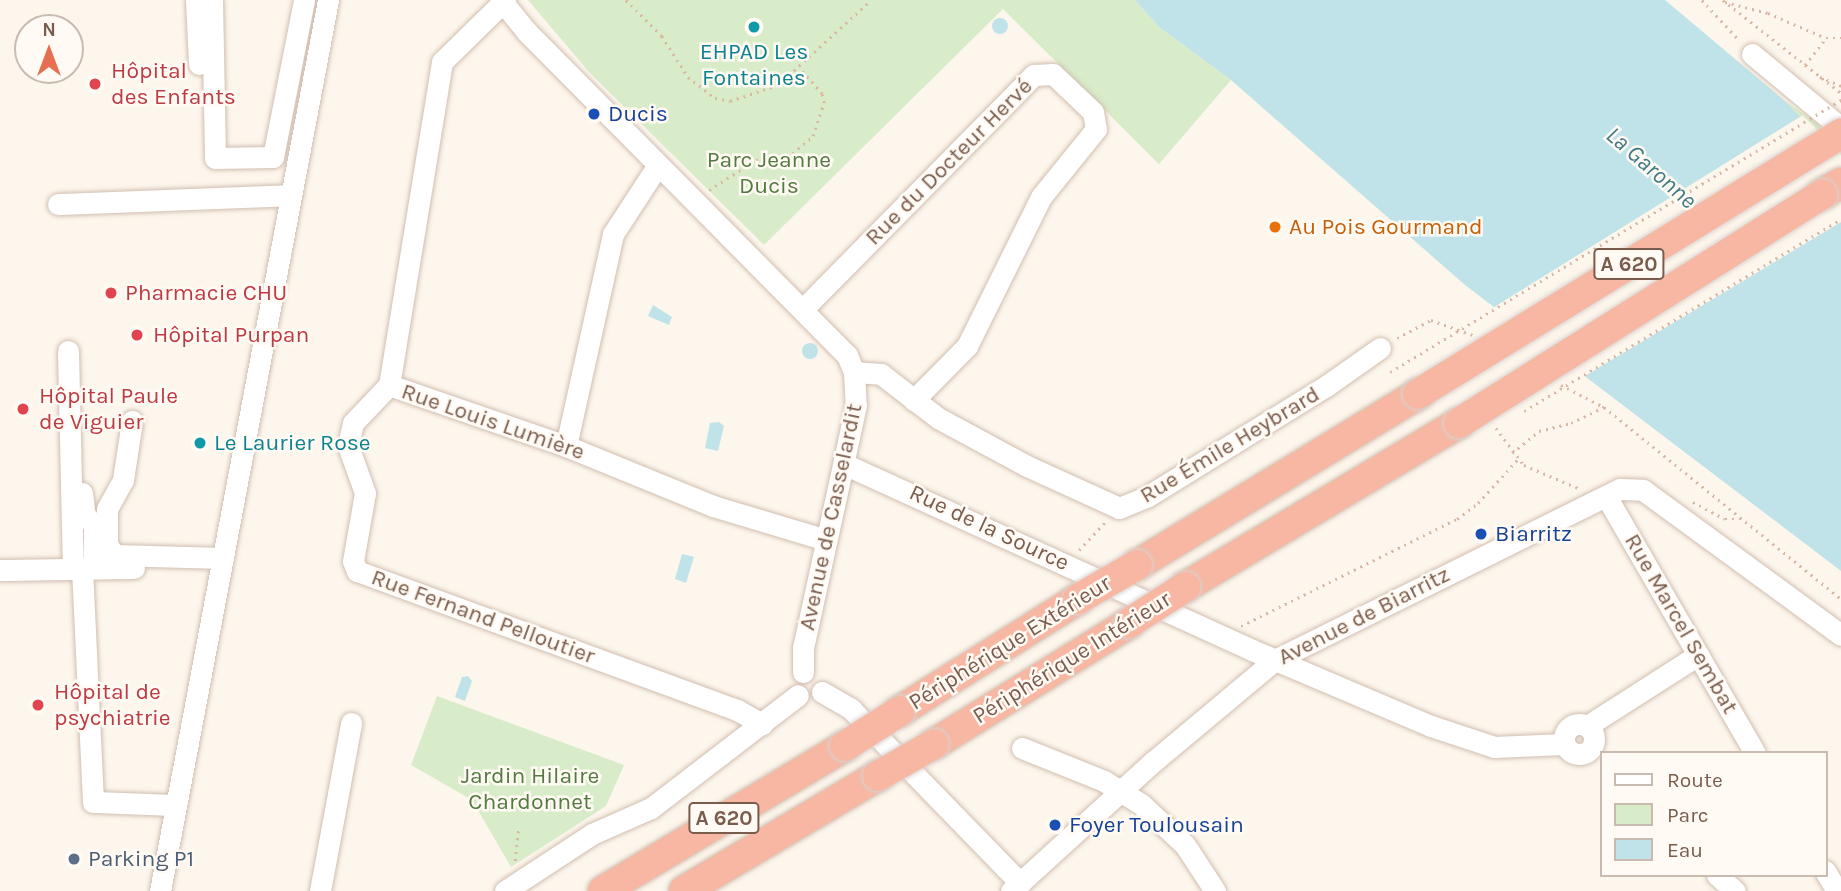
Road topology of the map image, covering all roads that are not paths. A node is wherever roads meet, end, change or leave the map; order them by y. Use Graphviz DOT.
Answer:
graph roads {
  1 [pos="196,0"];
  2 [pos="212,0"];
  3 [pos="303,0"];
  4 [pos="328,0"];
  5 [pos="503,1"];
  6 [pos="1752,54"];
  7 [pos="1841,128"];
  8 [pos="1841,134"];
  9 [pos="215,158"];
  10 [pos="658,165"];
  11 [pos="1835,191"];
  12 [pos="291,195"];
  13 [pos="58,204"];
  14 [pos="803,309"];
  15 [pos="68,351"];
  16 [pos="1389,353"];
  17 [pos="854,372"];
  18 [pos="389,386"];
  19 [pos="914,400"];
  20 [pos="132,421"];
  21 [pos="566,446"];
  22 [pos="844,464"];
  23 [pos="116,492"];
  24 [pos="1606,496"];
  25 [pos="79,517"];
  26 [pos="826,540"];
  27 [pos="223,558"];
  28 [pos="83,568"];
  29 [pos="0,570"];
  30 [pos="218,586"];
  31 [pos="1841,635"];
  32 [pos="1698,654"];
  33 [pos="1275,660"];
  34 [pos="803,672"];
  35 [pos="822,692"];
  36 [pos="798,695"];
  37 [pos="351,723"];
  38 [pos="762,724"];
  39 [pos="1587,726"];
  40 [pos="1564,744"];
  41 [pos="1022,748"];
  42 [pos="1754,751"];
  43 [pos="1595,758"];
  44 [pos="1121,792"];
  45 [pos="176,805"];
  46 [pos="1827,874"];
  47 [pos="1719,877"];
  48 [pos="1015,887"];
  49 [pos="160,891"];
  50 [pos="320,891"];
  51 [pos="505,891"];
  52 [pos="603,891"];
  53 [pos="684,891"];
  54 [pos="1214,891"];
  55 [pos="1735,891"];
  56 [pos="1837,891"];
  1 -- 9 [label="street"];
  2 -- 9 [label="street"];
  3 -- 9 [label="street"];
  4 -- 12 [label="street"];
  5 -- 10 [label="street, Avenue de Casselardit"];
  5 -- 18 [label="street, Rue Louis Lumière"];
  6 -- 7 [label="street"];
  8 -- 52 [label="highway, Périphérique Extérieur / A 620, bridge"];
  10 -- 14 [label="street, Avenue de Casselardit"];
  10 -- 21 [label="street"];
  11 -- 53 [label="highway, Périphérique Intérieur / A 620, bridge"];
  12 -- 13 [label="street"];
  12 -- 27 [label="street"];
  14 -- 17 [label="street, Avenue de Casselardit"];
  14 -- 19 [label="street, Rue du Docteur Hervé"];
  15 -- 25 [label="street"];
  16 -- 19 [label="street, Rue Émile Heybrard"];
  17 -- 19 [label="street, Rue Émile Heybrard"];
  17 -- 22 [label="street, Avenue de Casselardit"];
  18 -- 21 [label="street, Rue Louis Lumière"];
  18 -- 38 [label="street, Rue Fernand Pelloutier"];
  20 -- 23 [label="street"];
  21 -- 26 [label="street, Rue Louis Lumière"];
  22 -- 26 [label="street, Avenue de Casselardit"];
  22 -- 33 [label="street, Rue de la Source"];
  23 -- 25 [label="street"];
  23 -- 27 [label="street"];
  24 -- 31 [label="street, Avenue de Biarritz"];
  24 -- 32 [label="street, Rue Marcel Sembat"];
  24 -- 33 [label="street, Avenue de Biarritz"];
  25 -- 28 [label="street"];
  26 -- 34 [label="street, Avenue de Casselardit"];
  27 -- 30 [label="street"];
  28 -- 29 [label="street"];
  28 -- 30 [label="street"];
  28 -- 45 [label="street"];
  30 -- 45 [label="street"];
  32 -- 39 [label="street"];
  32 -- 42 [label="street, Rue Marcel Sembat"];
  33 -- 40 [label="street, Rue de la Source"];
  33 -- 44 [label="street, Avenue de Biarritz"];
  34 -- 35 [label="street"];
  34 -- 36 [label="street"];
  35 -- 36 [label="street"];
  35 -- 48 [label="street"];
  36 -- 38 [label="street"];
  37 -- 50 [label="street"];
  38 -- 51 [label="street"];
  39 -- 40 [label="street"];
  39 -- 43 [label="street"];
  40 -- 43 [label="street"];
  41 -- 44 [label="street"];
  44 -- 48 [label="street, Avenue de Biarritz"];
  44 -- 54 [label="street"];
  45 -- 49 [label="street"];
  46 -- 56 [label="street"];
  47 -- 55 [label="street"];
}
